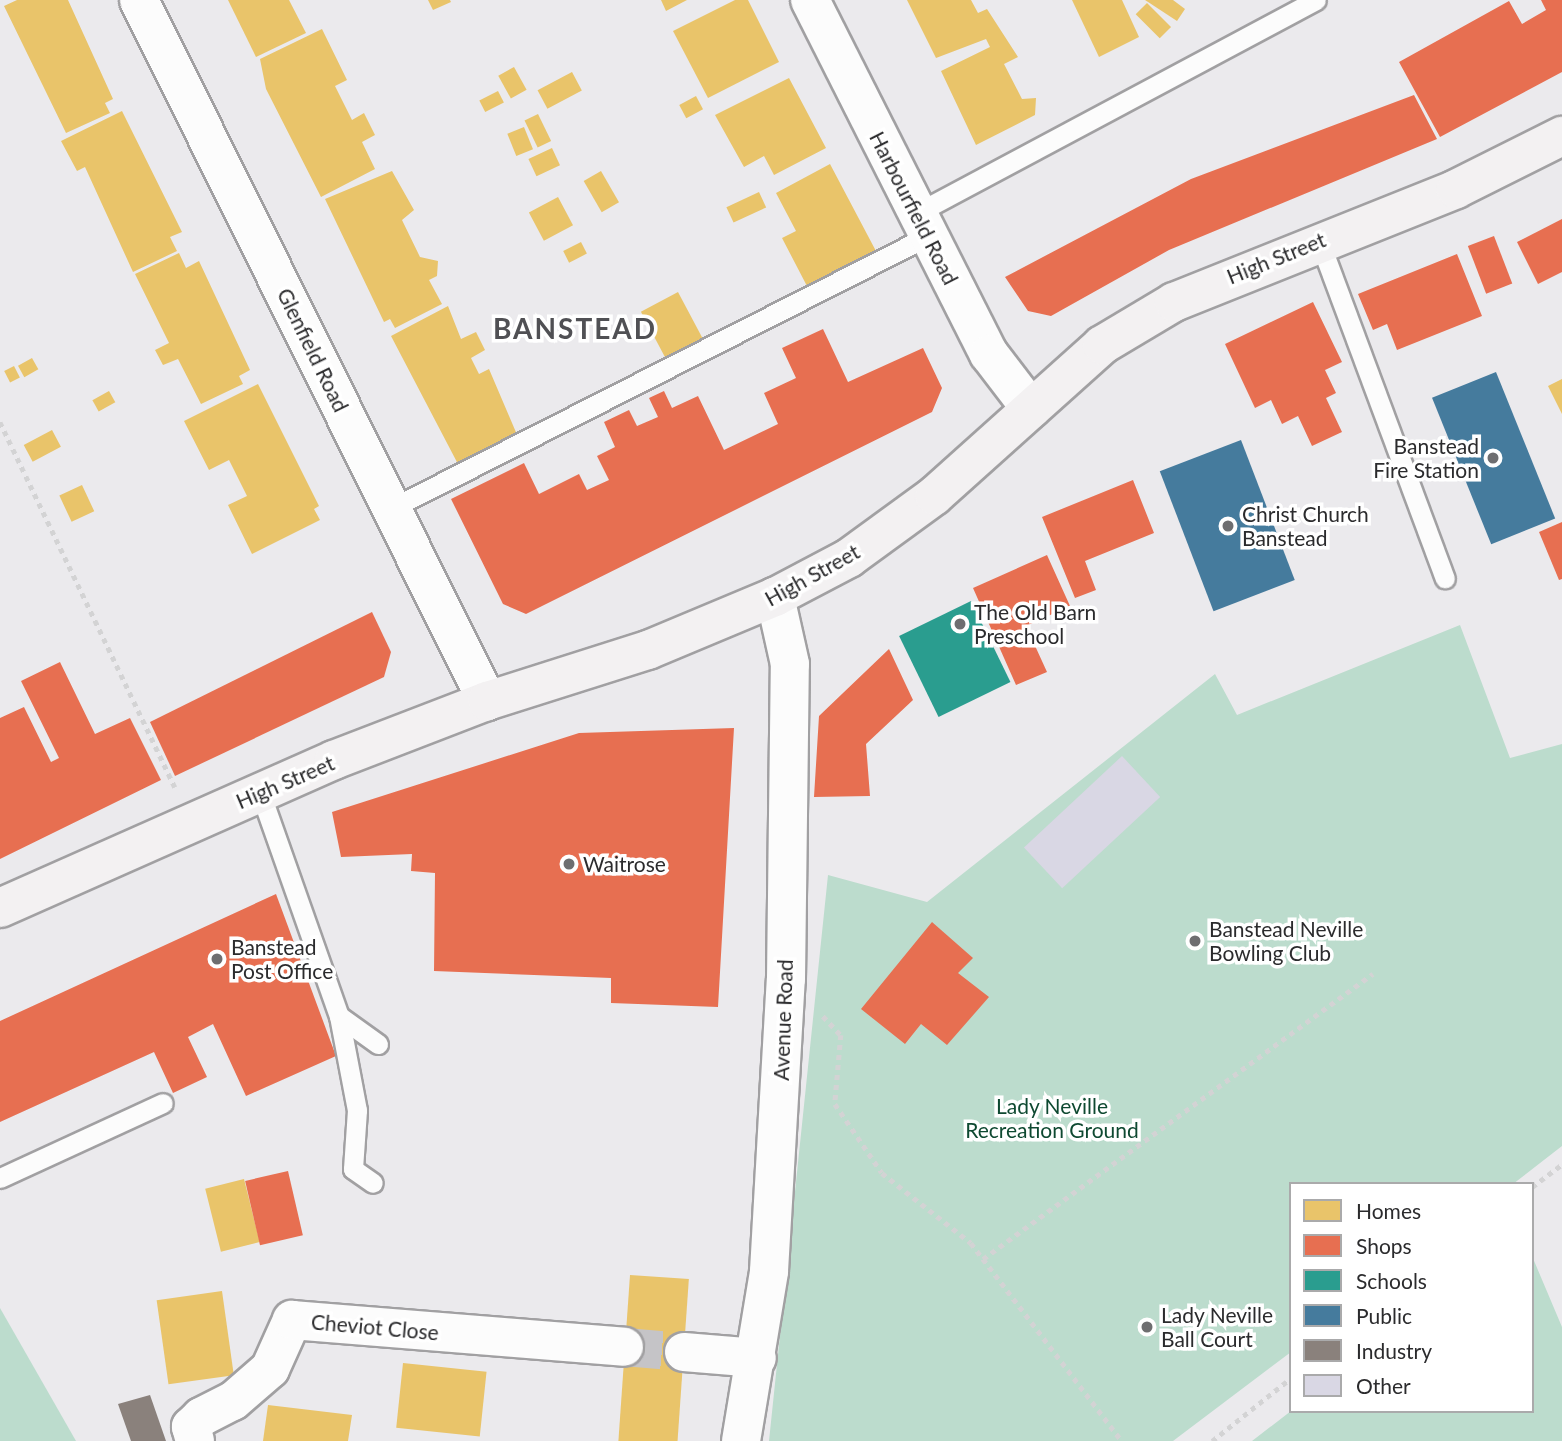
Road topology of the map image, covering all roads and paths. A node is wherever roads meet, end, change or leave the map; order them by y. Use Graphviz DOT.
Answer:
graph roads {
  1 [pos="139,0"];
  2 [pos="810,0"];
  3 [pos="1316,0"];
  4 [pos="1562,136"];
  5 [pos="922,224"];
  6 [pos="1320,240"];
  7 [pos="1031,409"];
  8 [pos="0,422"];
  9 [pos="392,508"];
  10 [pos="1445,578"];
  11 [pos="775,597"];
  12 [pos="487,701"];
  13 [pos="260,792"];
  14 [pos="192,822"];
  15 [pos="0,908"];
  16 [pos="1373,974"];
  17 [pos="786,979"];
  18 [pos="339,1016"];
  19 [pos="378,1044"];
  20 [pos="163,1103"];
  21 [pos="1562,1164"];
  22 [pos="0,1178"];
  23 [pos="373,1183"];
  24 [pos="1534,1185"];
  25 [pos="984,1259"];
  26 [pos="624,1347"];
  27 [pos="684,1352"];
  28 [pos="757,1358"];
  29 [pos="1289,1380"];
  30 [pos="195,1441"];
  31 [pos="741,1441"];
  32 [pos="1122,1441"];
  33 [pos="1212,1441"];
  1 -- 9 [label="street, Glenfield Road"];
  2 -- 5 [label="street, Harbourfield Road"];
  3 -- 5 [label="lane"];
  4 -- 6 [label="main road, High Street"];
  5 -- 7 [label="street, Harbourfield Road"];
  5 -- 9 [label="lane"];
  6 -- 7 [label="main road, High Street"];
  6 -- 10 [label="lane"];
  7 -- 11 [label="main road, High Street"];
  8 -- 14 [label="path"];
  9 -- 12 [label="street, Glenfield Road"];
  11 -- 12 [label="main road, High Street"];
  11 -- 17 [label="street, Avenue Road"];
  12 -- 13 [label="main road, High Street"];
  13 -- 14 [label="main road, High Street"];
  13 -- 18 [label="lane"];
  14 -- 15 [label="main road, High Street"];
  16 -- 25 [label="path"];
  17 -- 25 [label="path"];
  17 -- 28 [label="street, Avenue Road"];
  18 -- 19 [label="lane"];
  18 -- 23 [label="lane"];
  20 -- 22 [label="lane"];
  21 -- 24 [label="path"];
  25 -- 32 [label="path"];
  26 -- 30 [label="street, Cheviot Close"];
  27 -- 28 [label="street"];
  28 -- 31 [label="street, Avenue Road"];
  29 -- 33 [label="path"];
}
